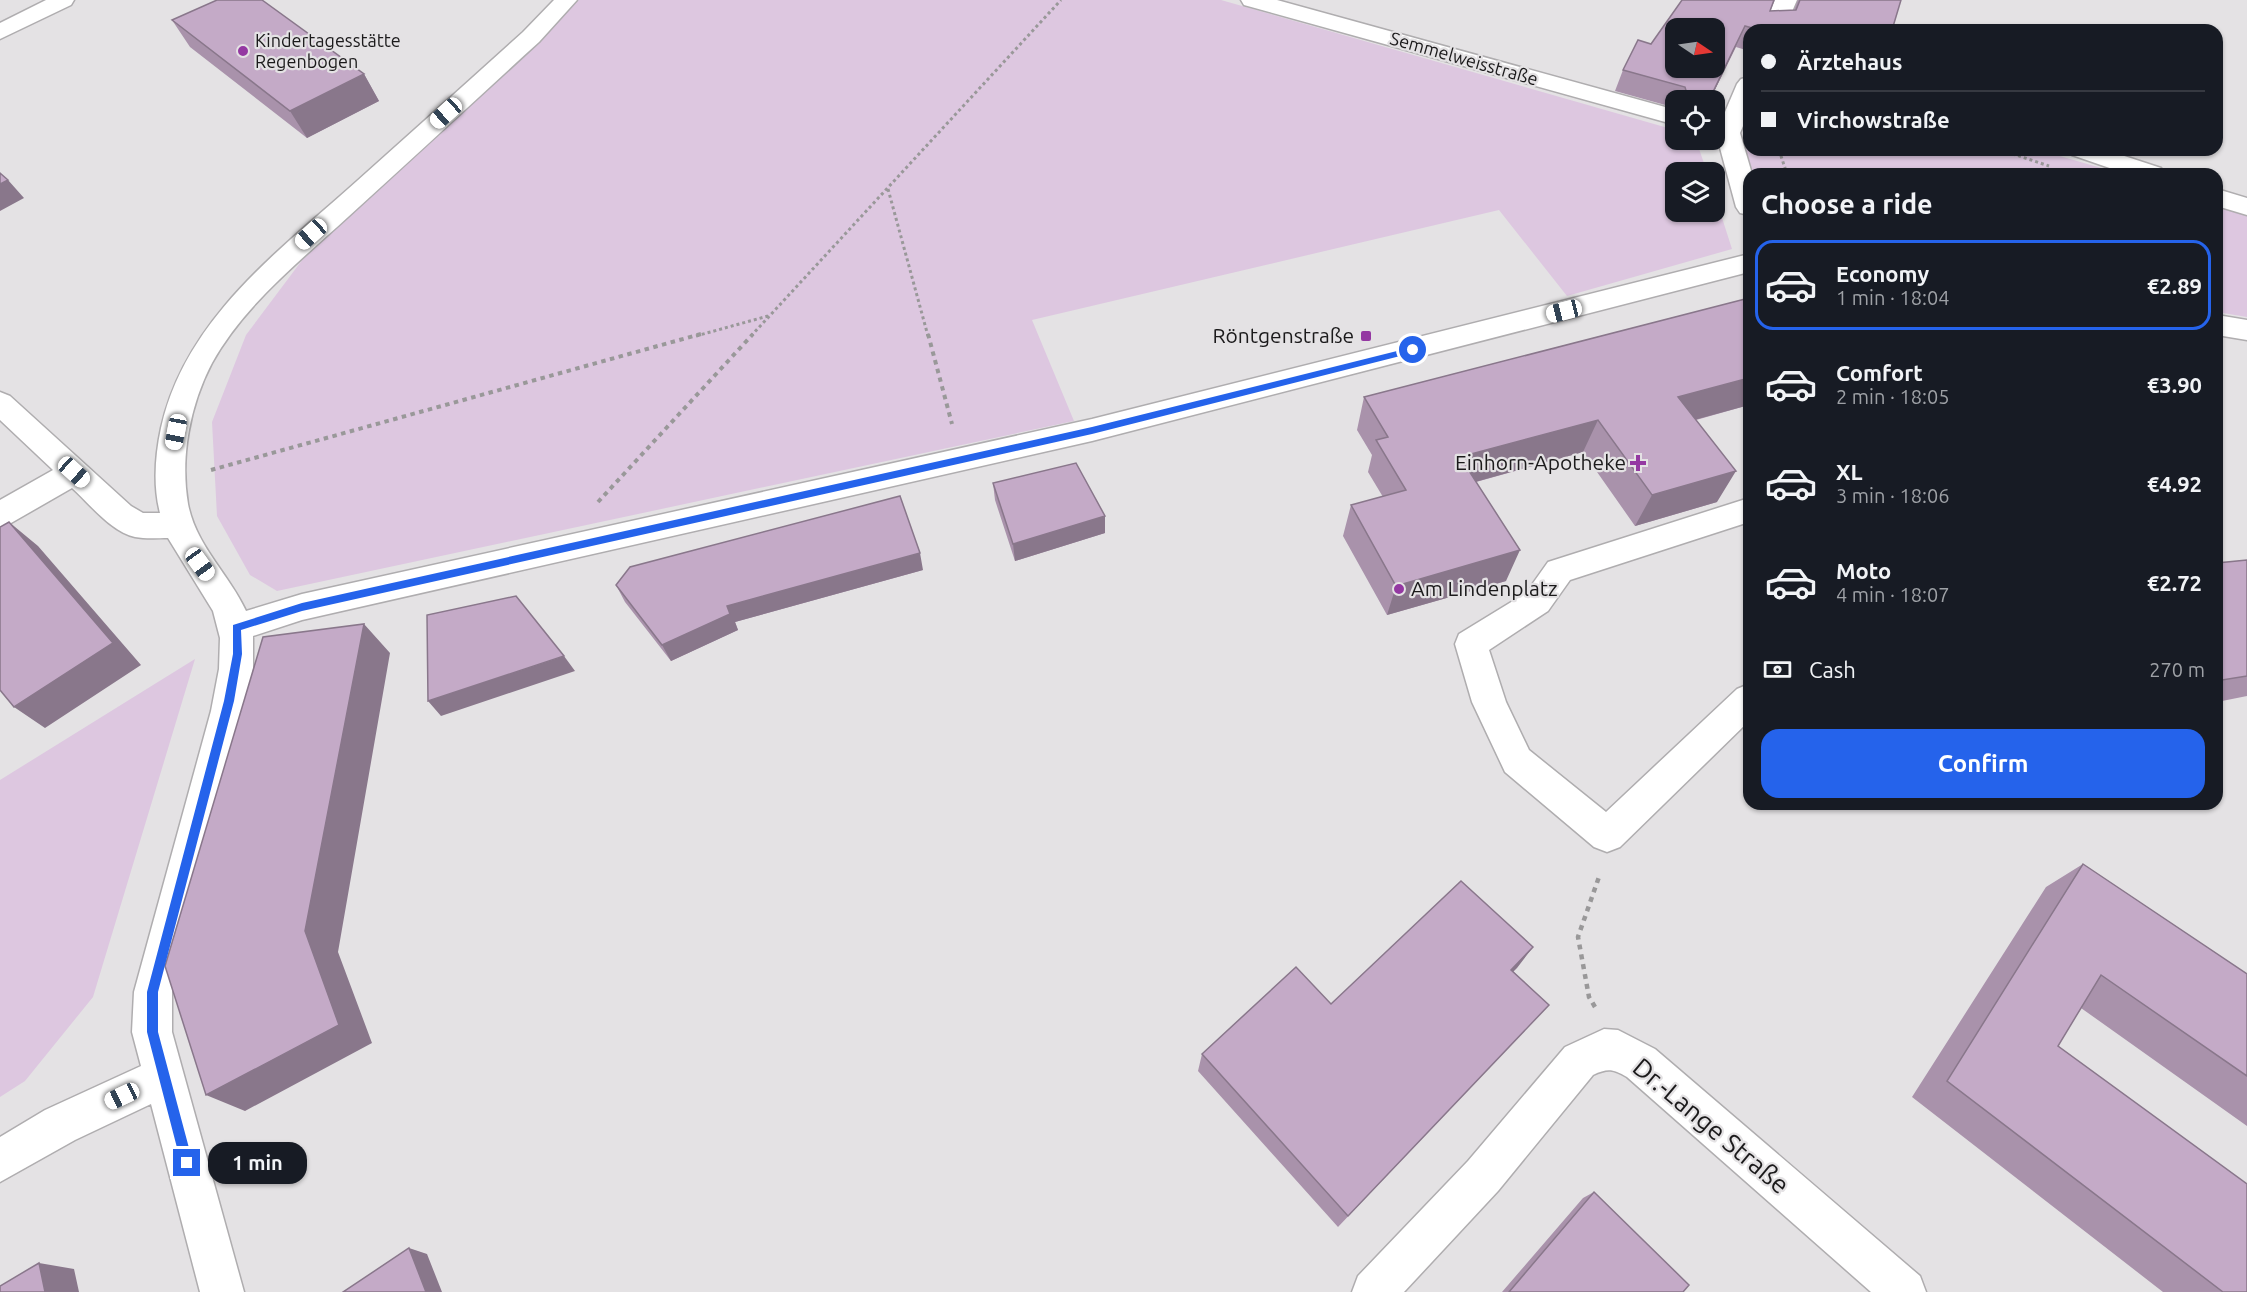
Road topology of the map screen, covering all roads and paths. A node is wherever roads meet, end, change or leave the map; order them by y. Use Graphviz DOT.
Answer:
graph roads {
  1 [pos="27,0"];
  2 [pos="63,0"];
  3 [pos="566,0"];
  4 [pos="1061,0"];
  5 [pos="1252,0"];
  6 [pos="1786,0"];
  7 [pos="0,14"];
  8 [pos="1776,24"];
  9 [pos="0,32"];
  10 [pos="1743,94"];
  11 [pos="1665,115"];
  12 [pos="1725,124"];
  13 [pos="1725,142"];
  14 [pos="2019,156"];
  15 [pos="2099,156"];
  16 [pos="2053,167"];
  17 [pos="2134,168"];
  18 [pos="887,188"];
  19 [pos="1743,191"];
  20 [pos="2223,199"];
  21 [pos="2247,207"];
  22 [pos="1743,265"];
  23 [pos="768,316"];
  24 [pos="2223,326"];
  25 [pos="2247,330"];
  26 [pos="0,403"];
  27 [pos="965,458"];
  28 [pos="74,472"];
  29 [pos="169,479"];
  30 [pos="1743,512"];
  31 [pos="0,515"];
  32 [pos="177,526"];
  33 [pos="571,549"];
  34 [pos="236,628"];
  35 [pos="1743,705"];
  36 [pos="1607,835"];
  37 [pos="1618,1050"];
  38 [pos="163,1077"];
  39 [pos="0,1161"];
  40 [pos="222,1292"];
  41 [pos="1374,1292"];
  42 [pos="1904,1292"];
  1 -- 7 [label="street"];
  2 -- 9 [label="street"];
  3 -- 29 [label="street"];
  4 -- 18 [label="path"];
  5 -- 11 [label="street, Semmelweisstraße"];
  6 -- 8 [label="street"];
  10 -- 12 [label="street"];
  13 -- 19 [label="street"];
  14 -- 16 [label="path"];
  15 -- 17 [label="street"];
  18 -- 23 [label="path"];
  18 -- 27 [label="path"];
  20 -- 21 [label="street"];
  22 -- 27 [label="street"];
  23 -- 29 [label="path"];
  23 -- 33 [label="path"];
  24 -- 25 [label="street"];
  26 -- 28 [label="street"];
  27 -- 33 [label="street"];
  28 -- 31 [label="street"];
  28 -- 32 [label="street"];
  29 -- 32 [label="street"];
  30 -- 36 [label="street"];
  32 -- 34 [label="street"];
  33 -- 34 [label="street"];
  34 -- 38 [label="street"];
  35 -- 36 [label="street"];
  36 -- 37 [label="path"];
  37 -- 41 [label="street, Dr.-Lange Straße"];
  37 -- 42 [label="street, Dr.-Lange Straße"];
  38 -- 39 [label="street"];
  38 -- 40 [label="street"];
}
